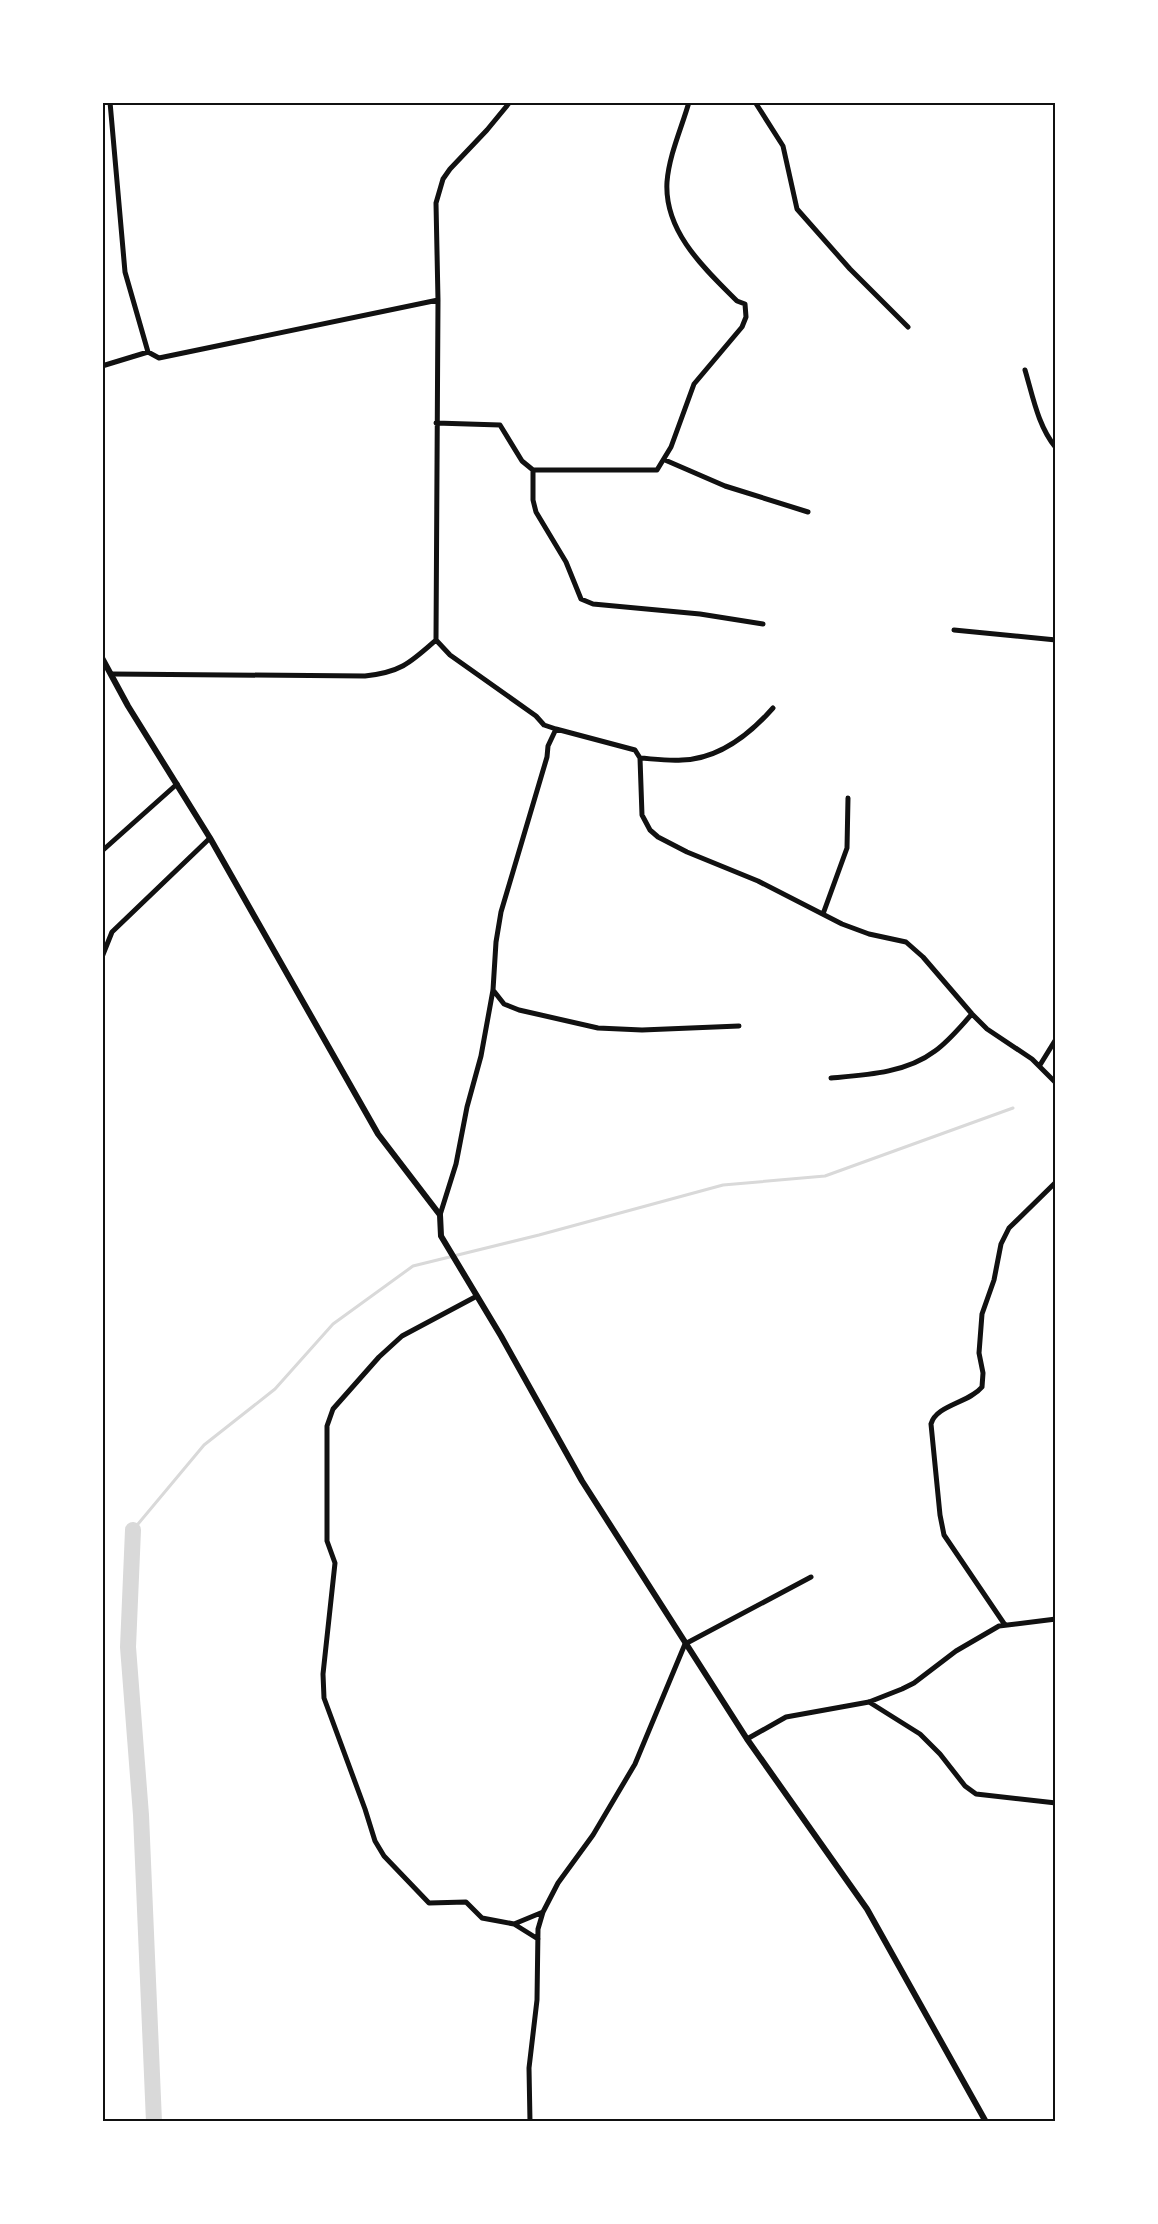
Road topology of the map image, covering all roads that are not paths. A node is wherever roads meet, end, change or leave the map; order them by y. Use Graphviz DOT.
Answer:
graph roads {
  1 [pos="110,102"];
  2 [pos="510,102"];
  3 [pos="689,102"];
  4 [pos="755,102"];
  5 [pos="438,300"];
  6 [pos="908,327"];
  7 [pos="148,352"];
  8 [pos="102,366"];
  9 [pos="1025,370"];
  10 [pos="436,423"];
  11 [pos="1056,448"];
  12 [pos="665,460"];
  13 [pos="533,470"];
  14 [pos="808,512"];
  15 [pos="763,624"];
  16 [pos="954,630"];
  17 [pos="436,640"];
  18 [pos="1056,640"];
  19 [pos="102,658"];
  20 [pos="112,674"];
  21 [pos="773,708"];
  22 [pos="555,729"];
  23 [pos="640,758"];
  24 [pos="177,784"];
  25 [pos="848,798"];
  26 [pos="210,838"];
  27 [pos="102,851"];
  28 [pos="823,914"];
  29 [pos="102,957"];
  30 [pos="493,990"];
  31 [pos="972,1014"];
  32 [pos="739,1026"];
  33 [pos="1056,1038"];
  34 [pos="1040,1065"];
  35 [pos="831,1078"];
  36 [pos="1056,1083"];
  37 [pos="1056,1182"];
  38 [pos="440,1215"];
  39 [pos="477,1296"];
  40 [pos="811,1577"];
  41 [pos="1056,1619"];
  42 [pos="1005,1624"];
  43 [pos="685,1644"];
  44 [pos="869,1702"];
  45 [pos="747,1739"];
  46 [pos="1056,1803"];
  47 [pos="543,1912"];
  48 [pos="514,1924"];
  49 [pos="538,1939"];
  50 [pos="530,2122"];
  51 [pos="986,2122"];
  1 -- 7 [label="street"];
  2 -- 5 [label="street"];
  3 -- 12 [label="street"];
  4 -- 6 [label="street"];
  5 -- 7 [label="street"];
  5 -- 10 [label="street"];
  7 -- 8 [label="street"];
  9 -- 11 [label="street"];
  10 -- 13 [label="street"];
  10 -- 17 [label="street"];
  12 -- 13 [label="street"];
  12 -- 14 [label="street"];
  13 -- 15 [label="street"];
  16 -- 18 [label="street"];
  17 -- 20 [label="street"];
  17 -- 22 [label="street"];
  19 -- 20 [label="street"];
  20 -- 24 [label="street"];
  21 -- 23 [label="street"];
  22 -- 23 [label="street"];
  22 -- 30 [label="street"];
  23 -- 28 [label="street"];
  24 -- 26 [label="street"];
  24 -- 27 [label="street"];
  25 -- 28 [label="street"];
  26 -- 29 [label="street"];
  26 -- 38 [label="street"];
  28 -- 31 [label="street"];
  30 -- 32 [label="street"];
  30 -- 38 [label="street"];
  31 -- 34 [label="street"];
  31 -- 35 [label="street"];
  33 -- 34 [label="street"];
  34 -- 36 [label="street"];
  37 -- 42 [label="street"];
  38 -- 39 [label="street"];
  39 -- 43 [label="street"];
  39 -- 48 [label="street"];
  40 -- 43 [label="street"];
  41 -- 42 [label="street"];
  42 -- 44 [label="street"];
  43 -- 45 [label="street"];
  43 -- 47 [label="street"];
  44 -- 45 [label="street"];
  44 -- 46 [label="street"];
  45 -- 51 [label="street"];
  47 -- 48 [label="street"];
  47 -- 49 [label="street"];
  48 -- 49 [label="street"];
  49 -- 50 [label="street"];
}
